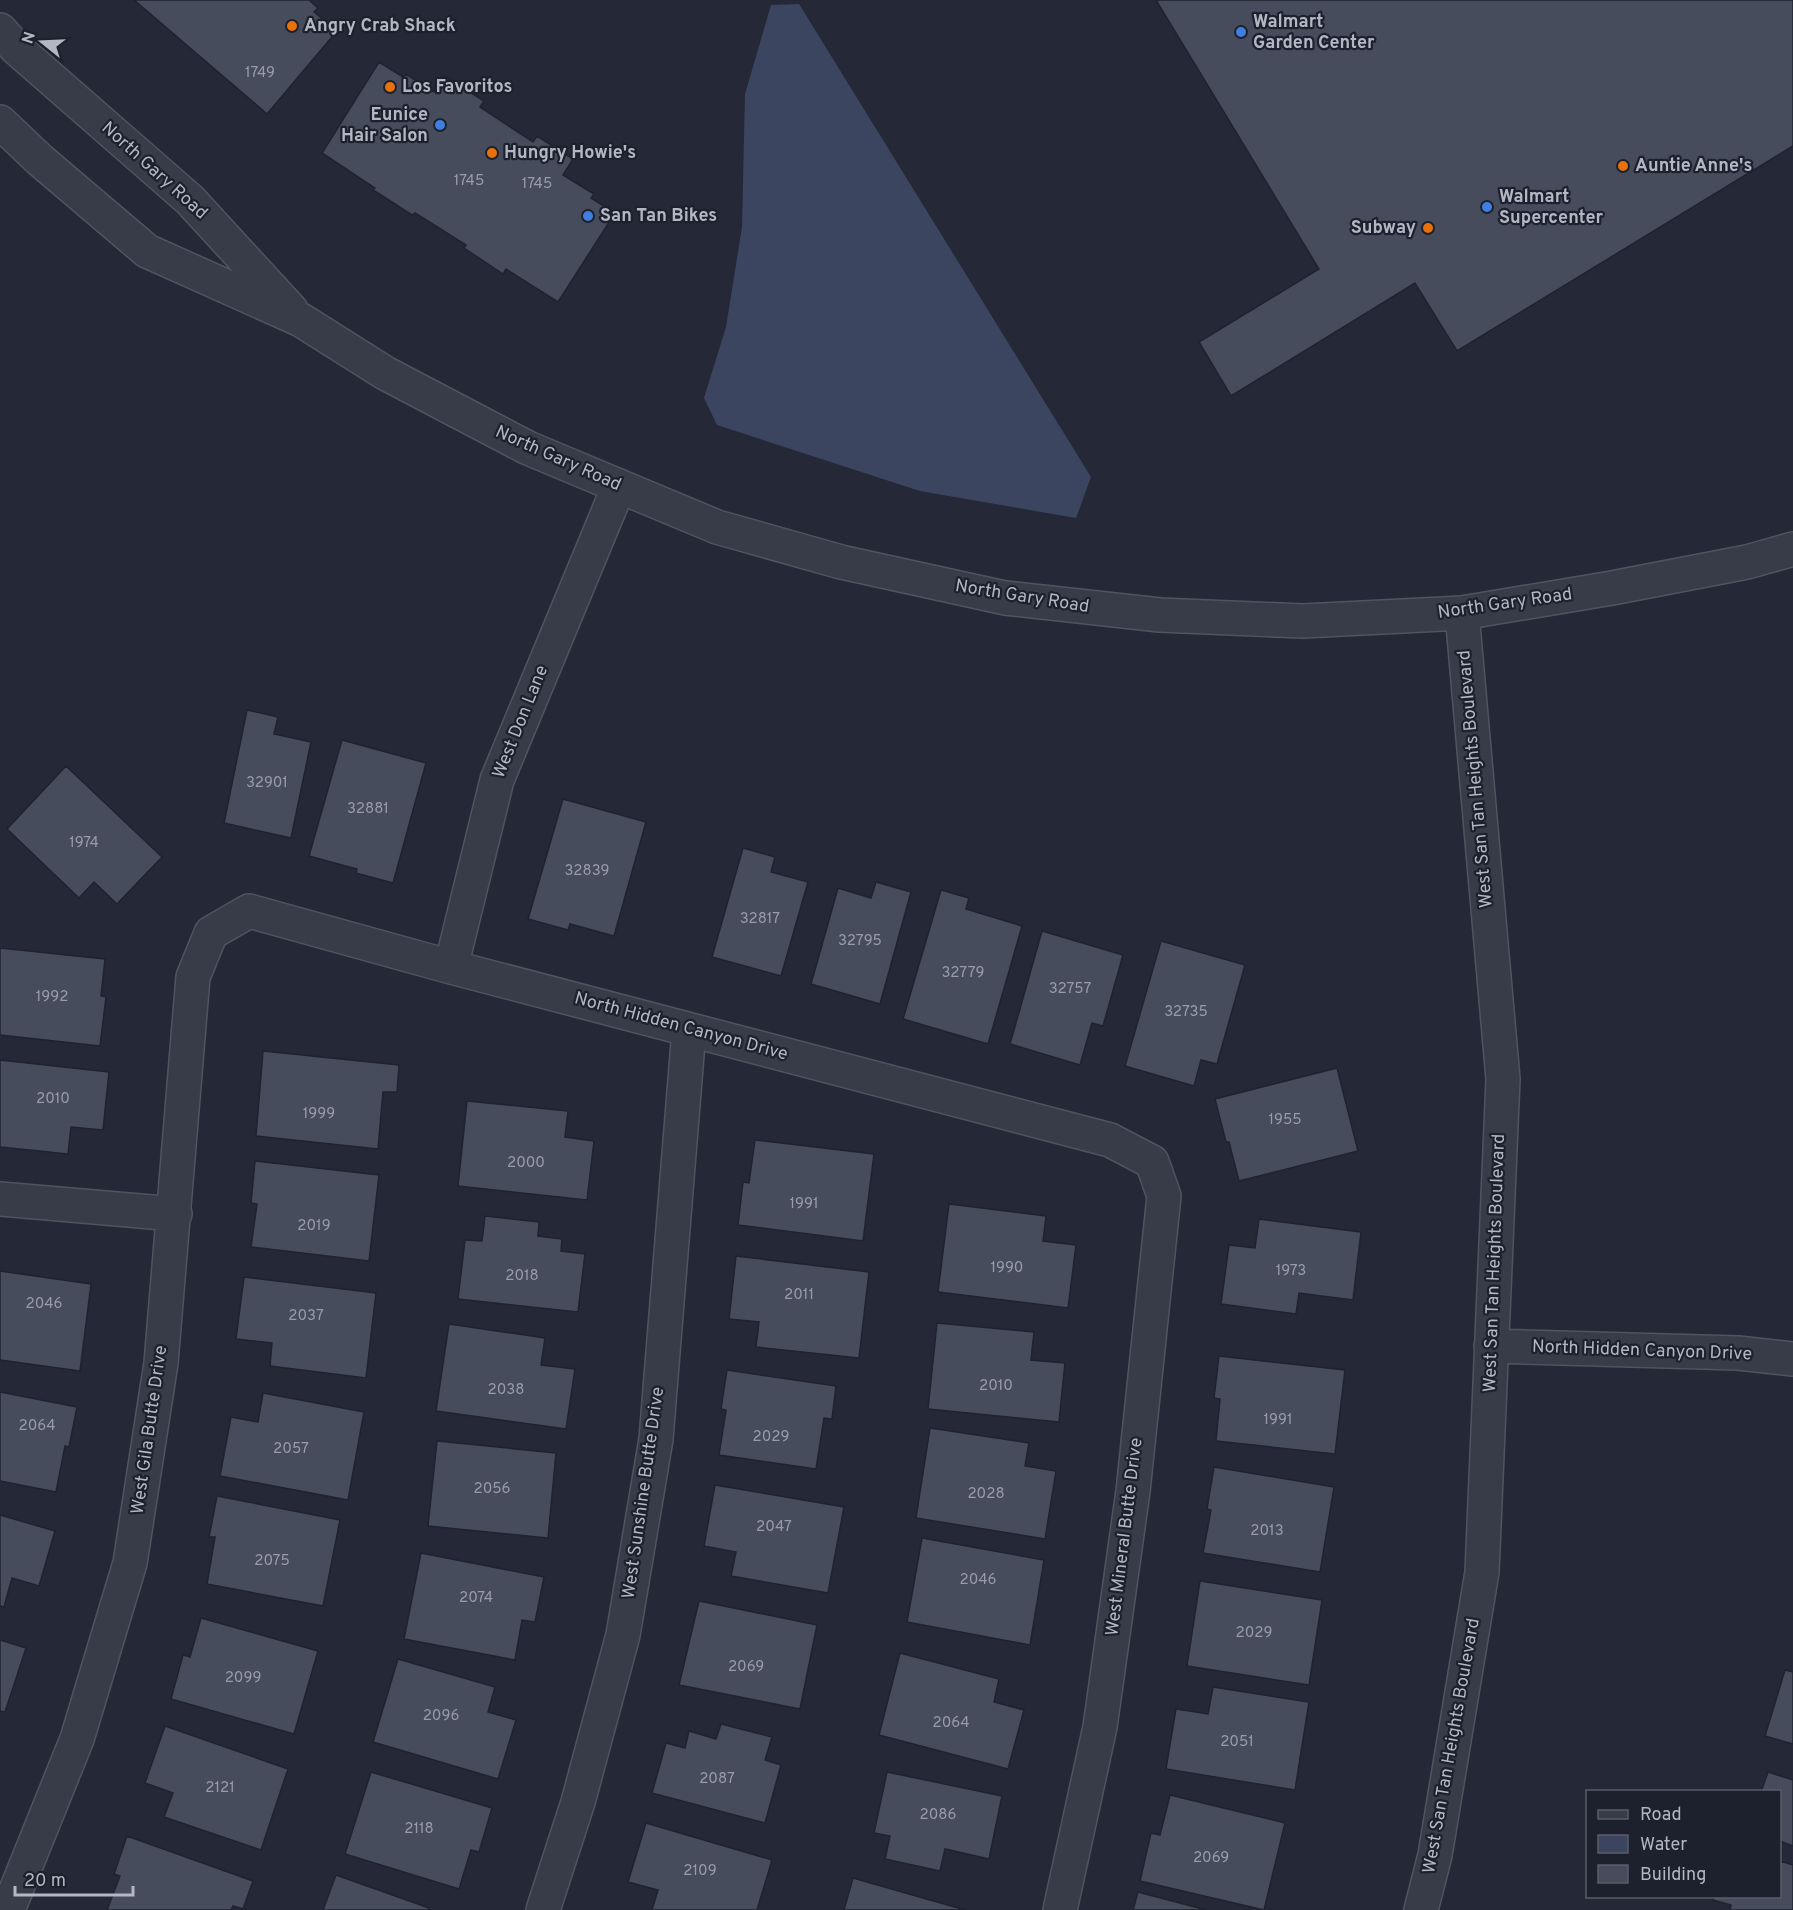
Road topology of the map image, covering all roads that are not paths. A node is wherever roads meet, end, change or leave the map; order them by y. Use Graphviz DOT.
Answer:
graph roads {
  1 [pos="0,30"];
  2 [pos="0,122"];
  3 [pos="301,320"];
  4 [pos="619,486"];
  5 [pos="1793,549"];
  6 [pos="1462,613"];
  7 [pos="211,933"];
  8 [pos="451,967"];
  9 [pos="688,1030"];
  10 [pos="1152,1162"];
  11 [pos="0,1199"];
  12 [pos="175,1214"];
  13 [pos="1491,1346"];
  14 [pos="1793,1359"];
  15 [pos="8,1910"];
  16 [pos="543,1910"];
  17 [pos="1060,1910"];
  18 [pos="1421,1910"];
  1 -- 3 [label="street, North Gary Road"];
  2 -- 3 [label="street, North Gary Road"];
  3 -- 4 [label="street, North Gary Road"];
  4 -- 6 [label="street, North Gary Road"];
  4 -- 8 [label="street, West Don Lane"];
  5 -- 6 [label="street, North Gary Road"];
  6 -- 13 [label="street, West San Tan Heights Boulevard"];
  7 -- 8 [label="street, North Hidden Canyon Drive"];
  7 -- 12 [label="street, West Gila Butte Drive"];
  8 -- 9 [label="street, North Hidden Canyon Drive"];
  9 -- 10 [label="street, North Hidden Canyon Drive"];
  9 -- 16 [label="street, West Sunshine Butte Drive"];
  10 -- 17 [label="street, West Mineral Butte Drive"];
  11 -- 12 [label="street"];
  12 -- 15 [label="street, West Gila Butte Drive"];
  13 -- 14 [label="street, North Hidden Canyon Drive"];
  13 -- 18 [label="street, West San Tan Heights Boulevard"];
}
